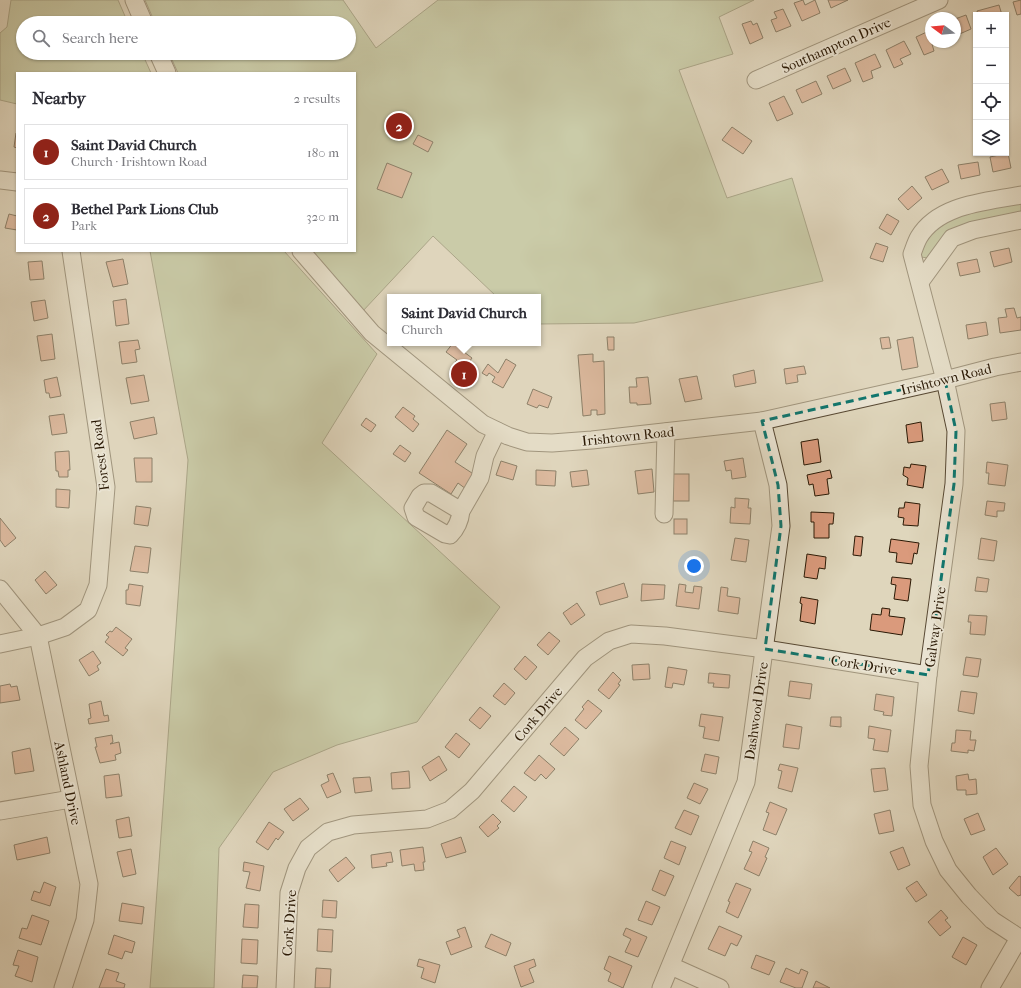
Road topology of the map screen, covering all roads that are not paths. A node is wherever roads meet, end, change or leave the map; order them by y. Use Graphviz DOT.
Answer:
graph roads {
  1 [pos="134,0"];
  2 [pos="939,0"];
  3 [pos="141,16"];
  4 [pos="161,60"];
  5 [pos="167,72"];
  6 [pos="756,80"];
  7 [pos="0,180"];
  8 [pos="16,182"];
  9 [pos="1021,194"];
  10 [pos="1021,220"];
  11 [pos="71,252"];
  12 [pos="302,252"];
  13 [pos="920,282"];
  14 [pos="387,345"];
  15 [pos="388,346"];
  16 [pos="1021,362"];
  17 [pos="945,380"];
  18 [pos="762,421"];
  19 [pos="497,431"];
  20 [pos="666,432"];
  21 [pos="461,511"];
  22 [pos="664,514"];
  23 [pos="0,589"];
  24 [pos="38,636"];
  25 [pos="0,644"];
  26 [pos="765,649"];
  27 [pos="928,675"];
  28 [pos="71,799"];
  29 [pos="0,810"];
  30 [pos="1020,939"];
  31 [pos="671,966"];
  32 [pos="63,988"];
  33 [pos="285,988"];
  34 [pos="661,988"];
  35 [pos="720,988"];
  36 [pos="990,988"];
  1 -- 3 [label="street"];
  2 -- 6 [label="street, Southampton Drive"];
  4 -- 5 [label="street"];
  7 -- 8 [label="street"];
  9 -- 13 [label="street, Galway Drive"];
  10 -- 13 [label="street"];
  11 -- 24 [label="street, Forest Road"];
  12 -- 14 [label="street, Irishtown Road"];
  13 -- 17 [label="street, Galway Drive"];
  15 -- 19 [label="street, Irishtown Road"];
  16 -- 17 [label="street, Irishtown Road"];
  17 -- 18 [label="street, Irishtown Road"];
  17 -- 27 [label="street, Galway Drive"];
  18 -- 20 [label="street, Irishtown Road"];
  18 -- 26 [label="street, Dashwood Drive"];
  19 -- 20 [label="street, Irishtown Road"];
  19 -- 21 [label="street"];
  20 -- 22 [label="street"];
  23 -- 24 [label="street, Ashland Drive"];
  24 -- 25 [label="street, Forest Road"];
  24 -- 28 [label="street, Ashland Drive"];
  26 -- 27 [label="street, Cork Drive"];
  26 -- 31 [label="street, Dashwood Drive"];
  26 -- 33 [label="street, Cork Drive"];
  27 -- 30 [label="street, Galway Drive"];
  28 -- 29 [label="street"];
  28 -- 32 [label="street, Ashland Drive"];
  30 -- 36 [label="street"];
  31 -- 34 [label="street, Dashwood Drive"];
  31 -- 35 [label="street"];
}
